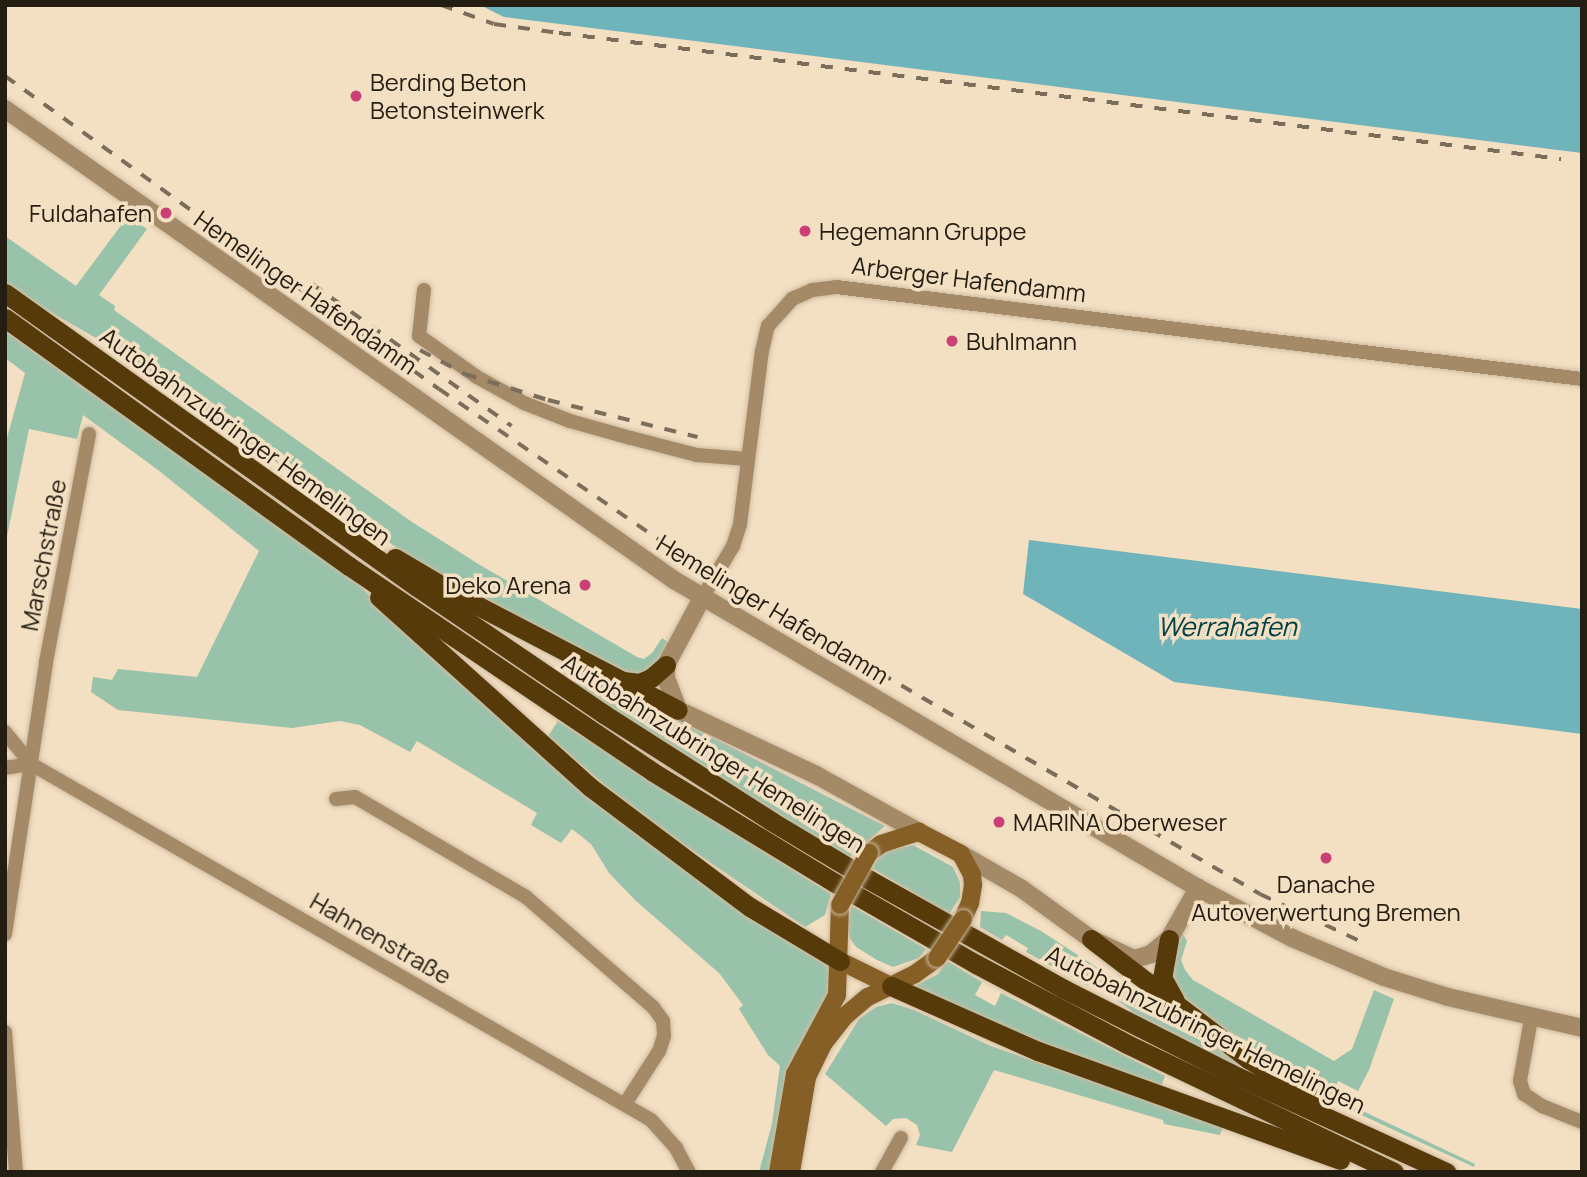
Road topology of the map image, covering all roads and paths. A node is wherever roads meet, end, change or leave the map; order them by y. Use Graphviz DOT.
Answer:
graph roads {
  1 [pos="5,108"];
  2 [pos="424,290"];
  3 [pos="5,293"];
  4 [pos="5,318"];
  5 [pos="89,354"];
  6 [pos="1582,379"];
  7 [pos="89,434"];
  8 [pos="748,459"];
  9 [pos="349,566"];
  10 [pos="702,598"];
  11 [pos="666,666"];
  12 [pos="617,681"];
  13 [pos="678,710"];
  14 [pos="5,732"];
  15 [pos="31,764"];
  16 [pos="5,768"];
  17 [pos="336,799"];
  18 [pos="919,832"];
  19 [pos="961,854"];
  20 [pos="1198,888"];
  21 [pos="5,934"];
  22 [pos="1091,939"];
  23 [pos="1169,939"];
  24 [pos="840,961"];
  25 [pos="891,986"];
  26 [pos="1182,1010"];
  27 [pos="1531,1018"];
  28 [pos="1582,1028"];
  29 [pos="5,1032"];
  30 [pos="625,1104"];
  31 [pos="1582,1122"];
  32 [pos="901,1138"];
  33 [pos="1376,1141"];
  34 [pos="16,1172"];
  35 [pos="689,1172"];
  36 [pos="778,1172"];
  37 [pos="791,1172"];
  38 [pos="882,1172"];
  39 [pos="1369,1172"];
  40 [pos="1394,1172"];
  41 [pos="1446,1172"];
  1 -- 10 [label="street, Hemelinger Hafendamm"];
  2 -- 8 [label="street"];
  3 -- 5 [label="highway, Autobahnzubringer Hemelingen"];
  4 -- 9 [label="highway, Autobahnzubringer Hemelingen"];
  5 -- 12 [label="highway"];
  5 -- 33 [label="highway, Autobahnzubringer Hemelingen"];
  6 -- 8 [label="street, Arberger Hafendamm"];
  7 -- 15 [label="street, Marschstraße"];
  8 -- 10 [label="street, Arberger Hafendamm"];
  9 -- 24 [label="highway"];
  9 -- 40 [label="highway, Autobahnzubringer Hemelingen"];
  10 -- 11 [label="street, Arberger Hafendamm"];
  10 -- 20 [label="street, Hemelinger Hafendamm"];
  11 -- 12 [label="highway"];
  11 -- 13 [label="street"];
  12 -- 13 [label="highway"];
  13 -- 18 [label="street"];
  14 -- 15 [label="street"];
  15 -- 16 [label="street"];
  15 -- 21 [label="street, Marschstraße"];
  15 -- 30 [label="street, Hahnenstraße"];
  17 -- 30 [label="street"];
  18 -- 19 [label="main road"];
  18 -- 24 [label="main road, bridge"];
  19 -- 22 [label="street"];
  19 -- 25 [label="main road, bridge"];
  20 -- 23 [label="street"];
  20 -- 27 [label="street, Hemelinger Hafendamm"];
  22 -- 23 [label="street"];
  22 -- 26 [label="highway"];
  23 -- 26 [label="highway"];
  24 -- 25 [label="main road"];
  24 -- 36 [label="main road"];
  25 -- 37 [label="main road"];
  25 -- 39 [label="highway"];
  26 -- 33 [label="highway"];
  27 -- 28 [label="street, Hemelinger Hafendamm"];
  27 -- 31 [label="street"];
  29 -- 34 [label="street"];
  30 -- 35 [label="street, Hahnenstraße"];
  32 -- 38 [label="street"];
  33 -- 41 [label="highway, Autobahnzubringer Hemelingen"];
}
